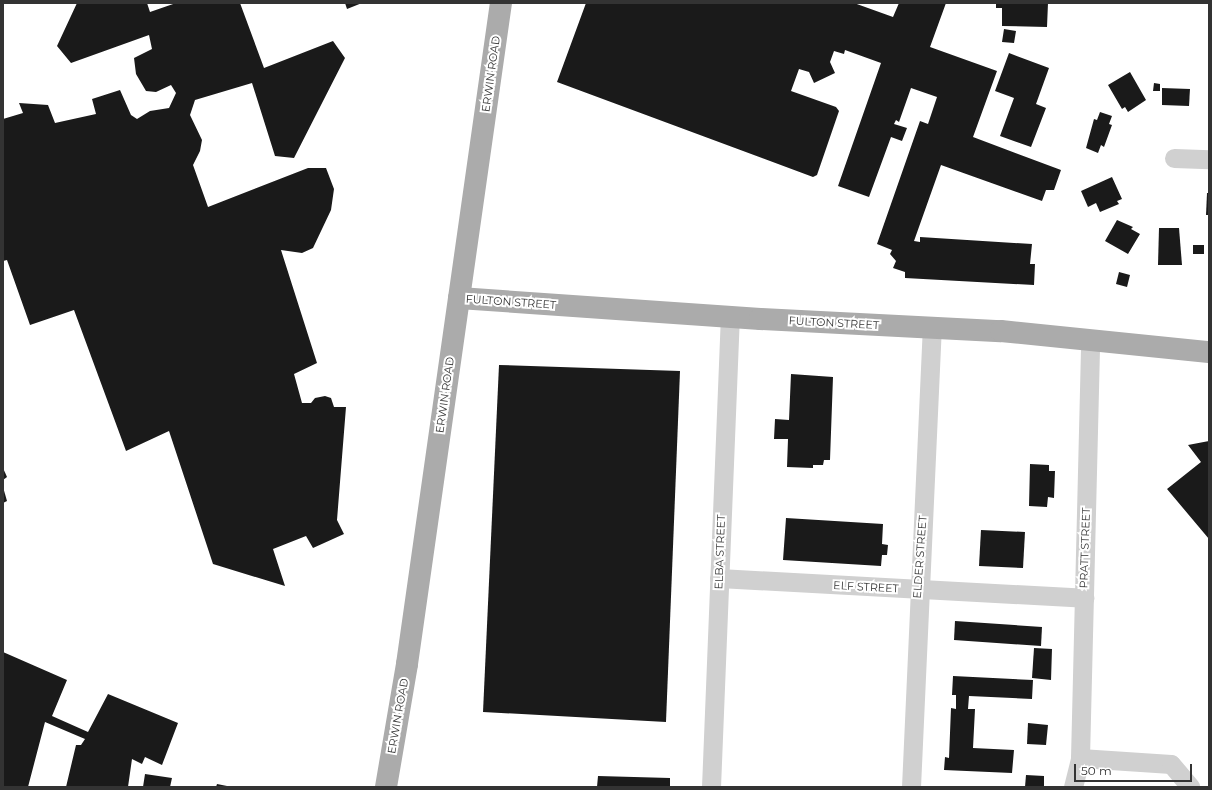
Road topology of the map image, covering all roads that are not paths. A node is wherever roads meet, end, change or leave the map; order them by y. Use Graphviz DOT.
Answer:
graph roads {
  1 [pos="501,3"];
  2 [pos="1174,158"];
  3 [pos="1209,159"];
  4 [pos="459,298"];
  5 [pos="730,317"];
  6 [pos="932,328"];
  7 [pos="1090,339"];
  8 [pos="1209,352"];
  9 [pos="719,578"];
  10 [pos="918,590"];
  11 [pos="1084,598"];
  12 [pos="1080,758"];
  13 [pos="386,787"];
  14 [pos="711,787"];
  15 [pos="910,787"];
  16 [pos="1073,787"];
  17 [pos="1190,787"];
  1 -- 4 [label="main road, ERWIN ROAD"];
  2 -- 3 [label="street"];
  4 -- 5 [label="main road, FULTON STREET"];
  4 -- 13 [label="main road, ERWIN ROAD"];
  5 -- 6 [label="main road, FULTON STREET"];
  5 -- 9 [label="street, ELBA STREET"];
  6 -- 7 [label="main road, FULTON STREET"];
  6 -- 10 [label="street, ELDER STREET"];
  7 -- 8 [label="main road, FULTON STREET"];
  7 -- 11 [label="street, PRATT STREET"];
  9 -- 10 [label="street, ELF STREET"];
  9 -- 14 [label="street, ELBA STREET"];
  10 -- 11 [label="street, ELF STREET"];
  10 -- 15 [label="street, ELDER STREET"];
  11 -- 12 [label="street, PRATT STREET"];
  12 -- 16 [label="street, PRATT STREET"];
  12 -- 17 [label="street"];
}
